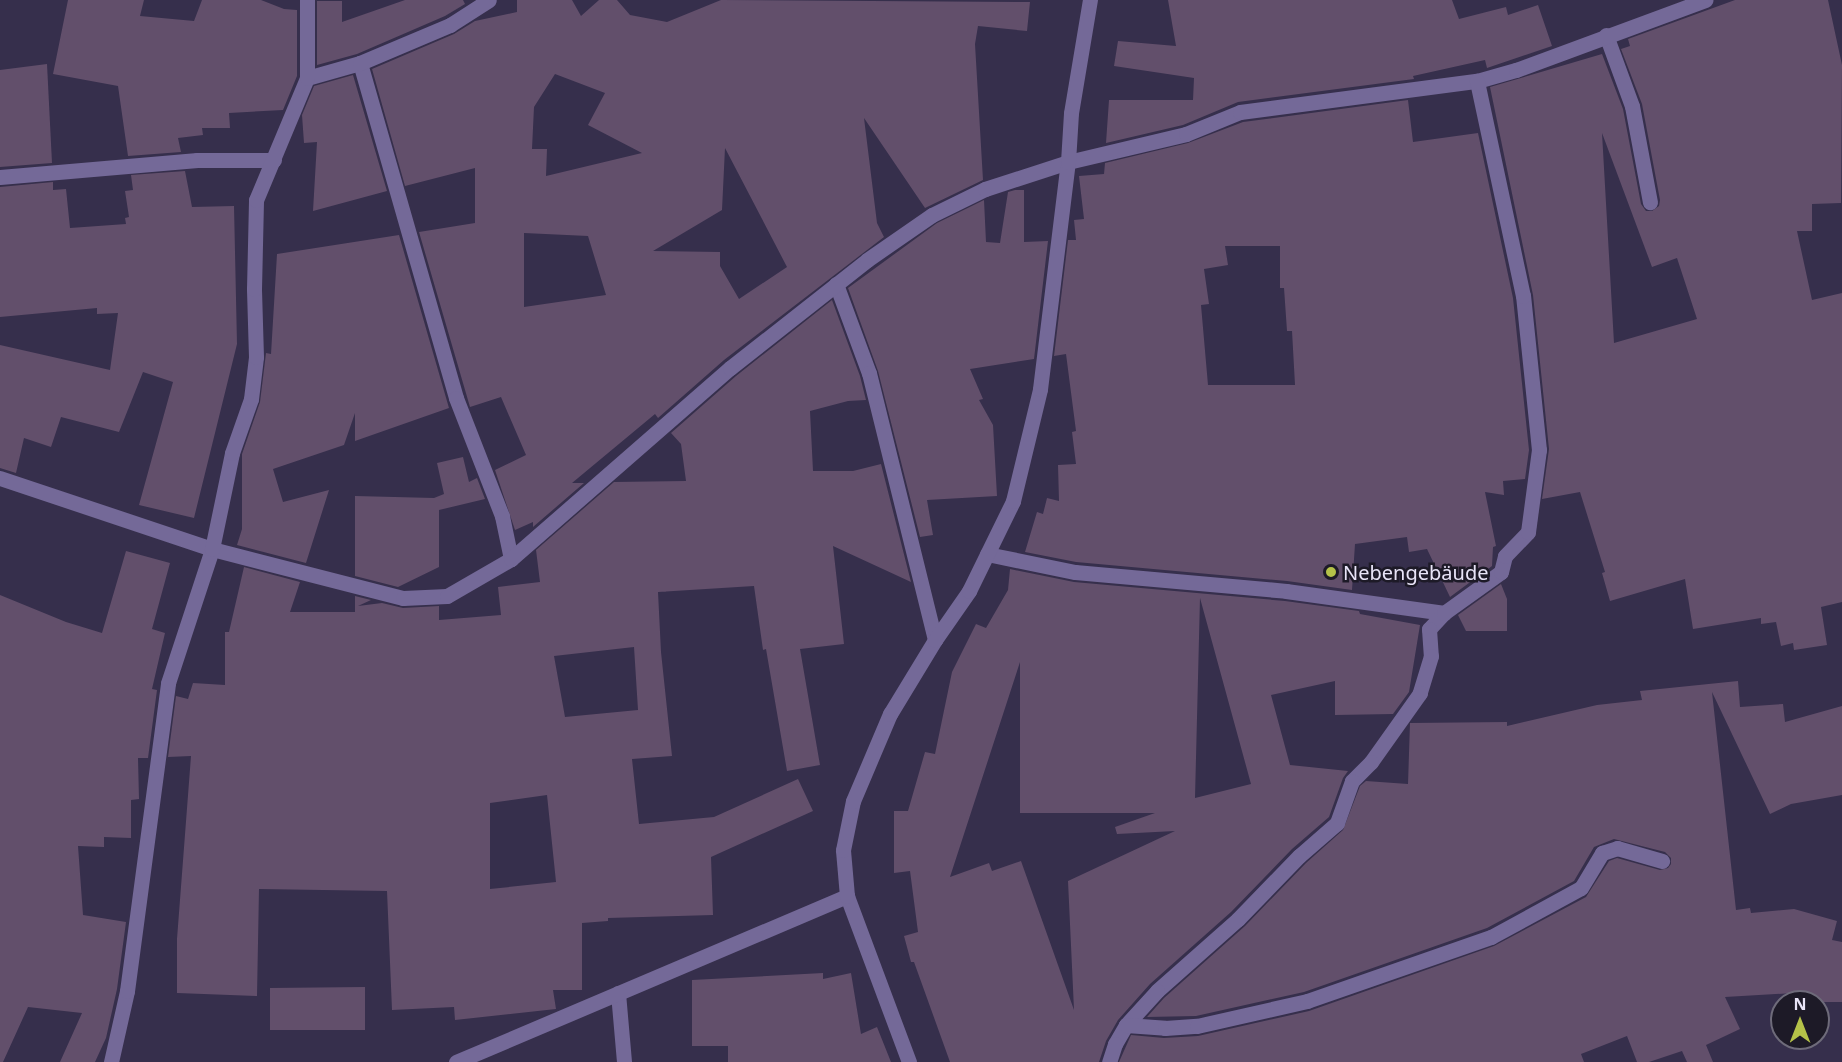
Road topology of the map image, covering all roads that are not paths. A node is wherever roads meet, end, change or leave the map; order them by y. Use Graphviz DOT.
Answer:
graph roads {
  1 [pos="307,0"];
  2 [pos="489,0"];
  3 [pos="1090,0"];
  4 [pos="1705,0"];
  5 [pos="1606,35"];
  6 [pos="360,63"];
  7 [pos="307,78"];
  8 [pos="1477,81"];
  9 [pos="274,160"];
  10 [pos="1068,162"];
  11 [pos="0,177"];
  12 [pos="1650,202"];
  13 [pos="836,284"];
  14 [pos="0,478"];
  15 [pos="212,549"];
  16 [pos="987,554"];
  17 [pos="511,559"];
  18 [pos="1444,613"];
  19 [pos="935,640"];
  20 [pos="1662,861"];
  21 [pos="847,896"];
  22 [pos="618,993"];
  23 [pos="1126,1025"];
  24 [pos="111,1062"];
  25 [pos="456,1062"];
  26 [pos="624,1062"];
  27 [pos="909,1062"];
  28 [pos="1109,1062"];
  1 -- 7 [label="street"];
  2 -- 6 [label="street"];
  3 -- 10 [label="street"];
  4 -- 5 [label="street"];
  5 -- 8 [label="street"];
  5 -- 12 [label="street"];
  6 -- 7 [label="street"];
  6 -- 17 [label="street"];
  7 -- 9 [label="street"];
  8 -- 10 [label="street"];
  8 -- 18 [label="street"];
  9 -- 11 [label="street"];
  9 -- 15 [label="street"];
  10 -- 13 [label="street"];
  10 -- 16 [label="street"];
  13 -- 17 [label="street"];
  13 -- 19 [label="street"];
  14 -- 15 [label="street"];
  15 -- 17 [label="street"];
  15 -- 24 [label="street"];
  16 -- 18 [label="street"];
  16 -- 19 [label="street"];
  18 -- 23 [label="street"];
  19 -- 21 [label="street"];
  20 -- 23 [label="street"];
  21 -- 22 [label="street"];
  21 -- 27 [label="street"];
  22 -- 25 [label="street"];
  22 -- 26 [label="street"];
  23 -- 28 [label="street"];
}
